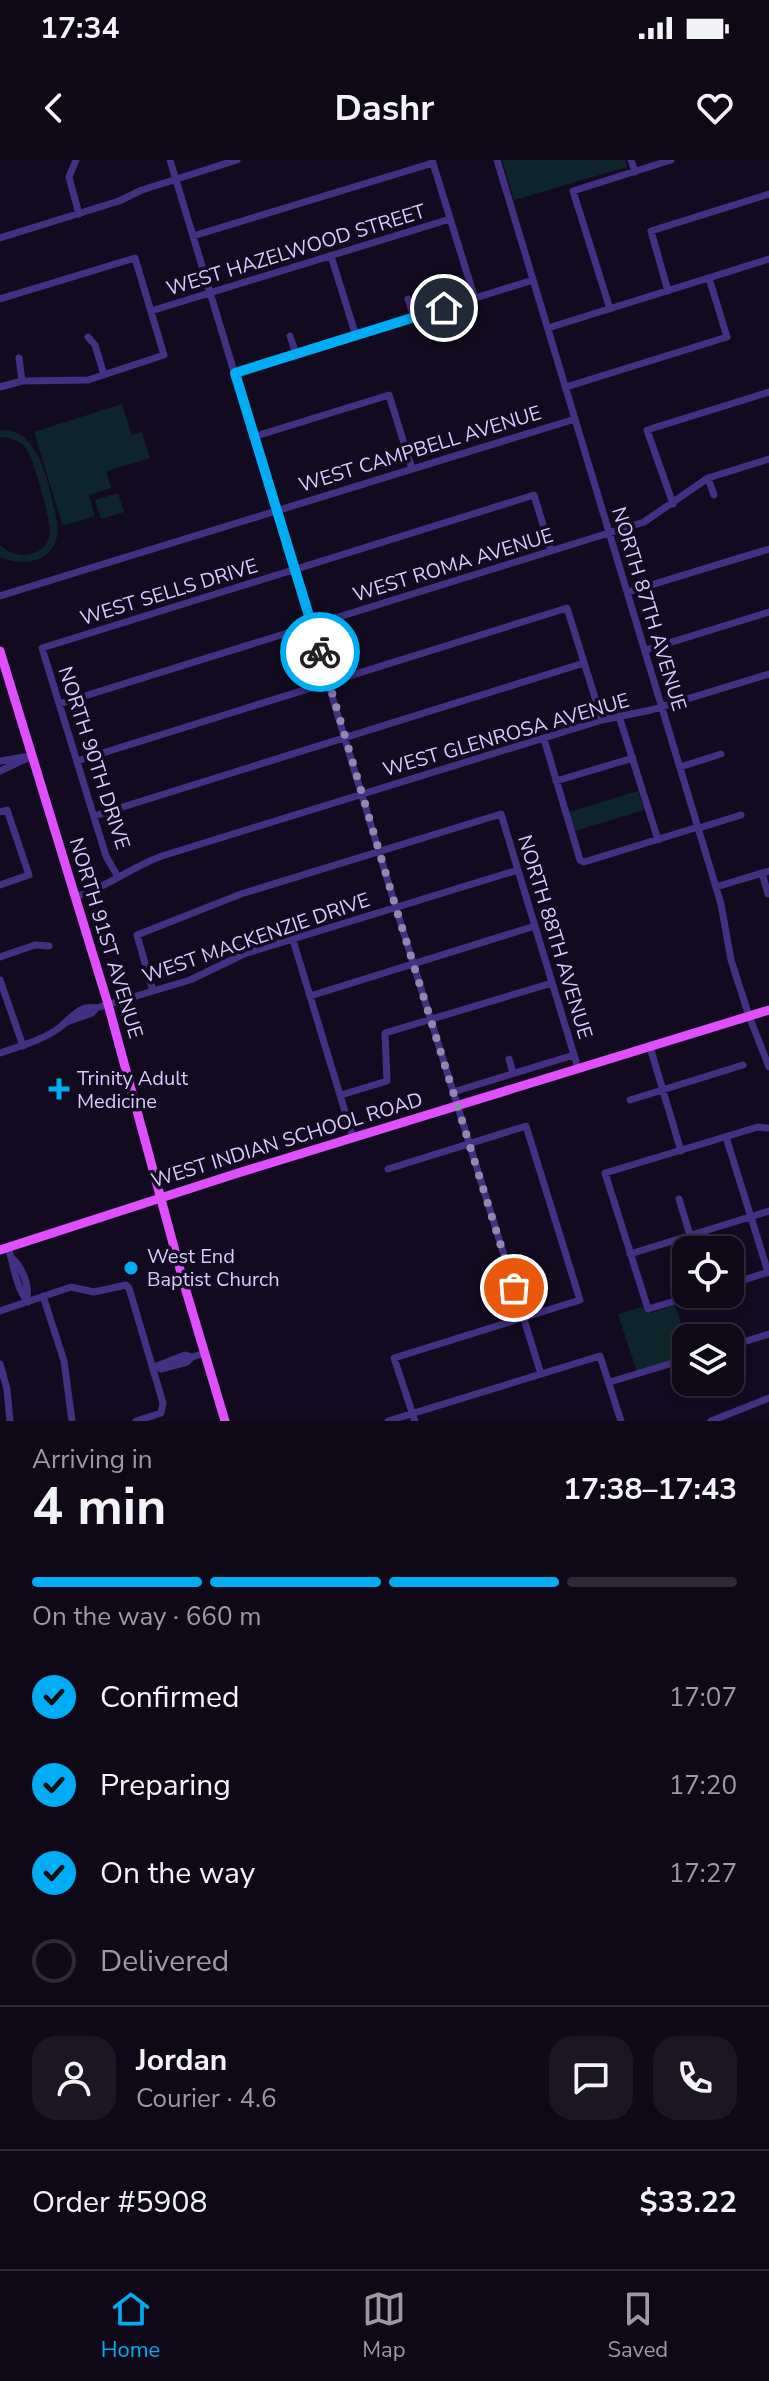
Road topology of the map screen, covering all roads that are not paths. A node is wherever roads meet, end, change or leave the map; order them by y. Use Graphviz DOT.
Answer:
graph roads {
  1 [pos="76,160"];
  2 [pos="170,160"];
  3 [pos="237,160"];
  4 [pos="497,160"];
  5 [pos="631,160"];
  6 [pos="671,160"];
  7 [pos="433,161"];
  8 [pos="635,172"];
  9 [pos="176,179"];
  10 [pos="769,194"];
  11 [pos="79,214"];
  12 [pos="450,219"];
  13 [pos="193,236"];
  14 [pos="0,238"];
  15 [pos="331,256"];
  16 [pos="769,259"];
  17 [pos="709,278"];
  18 [pos="533,280"];
  19 [pos="668,291"];
  20 [pos="210,293"];
  21 [pos="0,299"];
  22 [pos="408,299"];
  23 [pos="475,299"];
  24 [pos="610,309"];
  25 [pos="151,311"];
  26 [pos="414,317"];
  27 [pos="548,328"];
  28 [pos="290,336"];
  29 [pos="356,336"];
  30 [pos="88,337"];
  31 [pos="296,354"];
  32 [pos="19,358"];
  33 [pos="235,373"];
  34 [pos="104,375"];
  35 [pos="22,381"];
  36 [pos="0,387"];
  37 [pos="566,387"];
  38 [pos="769,392"];
  39 [pos="575,419"];
  40 [pos="253,437"];
  41 [pos="769,459"];
  42 [pos="412,469"];
  43 [pos="708,478"];
  44 [pos="714,495"];
  45 [pos="673,504"];
  46 [pos="277,510"];
  47 [pos="609,534"];
  48 [pos="769,549"];
  49 [pos="551,551"];
  50 [pos="295,570"];
  51 [pos="628,592"];
  52 [pos="0,596"];
  53 [pos="769,612"];
  54 [pos="312,626"];
  55 [pos="42,648"];
  56 [pos="646,650"];
  57 [pos="0,651"];
  58 [pos="584,663"];
  59 [pos="769,674"];
  60 [pos="329,682"];
  61 [pos="59,704"];
  62 [pos="663,707"];
  63 [pos="619,716"];
  64 [pos="602,720"];
  65 [pos="346,736"];
  66 [pos="544,739"];
  67 [pos="721,754"];
  68 [pos="32,756"];
  69 [pos="633,758"];
  70 [pos="0,761"];
  71 [pos="77,761"];
  72 [pos="680,767"];
  73 [pos="0,771"];
  74 [pos="556,781"];
  75 [pos="362,795"];
  76 [pos="4,811"];
  77 [pos="741,815"];
  78 [pos="94,816"];
  79 [pos="698,828"];
  80 [pos="658,840"];
  81 [pos="378,851"];
  82 [pos="518,870"];
  83 [pos="766,872"];
  84 [pos="118,877"];
  85 [pos="0,885"];
  86 [pos="716,887"];
  87 [pos="768,894"];
  88 [pos="75,897"];
  89 [pos="396,908"];
  90 [pos="535,926"];
  91 [pos="293,940"];
  92 [pos="49,946"];
  93 [pos="0,957"];
  94 [pos="413,964"];
  95 [pos="0,980"];
  96 [pos="552,983"];
  97 [pos="153,991"];
  98 [pos="310,996"];
  99 [pos="108,1004"];
  100 [pos="769,1010"];
  101 [pos="749,1016"];
  102 [pos="430,1020"];
  103 [pos="23,1046"];
  104 [pos="650,1047"];
  105 [pos="0,1053"];
  106 [pos="574,1055"];
  107 [pos="509,1059"];
  108 [pos="743,1065"];
  109 [pos="769,1067"];
  110 [pos="578,1068"];
  111 [pos="513,1073"];
  112 [pos="663,1090"];
  113 [pos="453,1092"];
  114 [pos="341,1095"];
  115 [pos="630,1100"];
  116 [pos="457,1106"];
  117 [pos="767,1128"];
  118 [pos="726,1137"];
  119 [pos="353,1138"];
  120 [pos="470,1143"];
  121 [pos="681,1151"];
  122 [pos="388,1169"];
  123 [pos="161,1198"];
  124 [pos="679,1199"];
  125 [pos="769,1211"];
  126 [pos="750,1217"];
  127 [pos="690,1235"];
  128 [pos="7,1252"];
  129 [pos="630,1254"];
  130 [pos="768,1272"];
  131 [pos="744,1280"];
  132 [pos="43,1296"];
  133 [pos="27,1300"];
  134 [pos="672,1302"];
  135 [pos="0,1311"];
  136 [pos="523,1317"];
  137 [pos="769,1334"];
  138 [pos="744,1342"];
  139 [pos="205,1353"];
  140 [pos="672,1363"];
  141 [pos="0,1364"];
  142 [pos="155,1367"];
  143 [pos="541,1374"];
  144 [pos="610,1382"];
  145 [pos="769,1398"];
  146 [pos="413,1417"];
  147 [pos="10,1421"];
  148 [pos="72,1421"];
  149 [pos="136,1421"];
  150 [pos="225,1421"];
  151 [pos="388,1421"];
  152 [pos="621,1421"];
  153 [pos="711,1421"];
  1 -- 11 [label="street"];
  2 -- 9 [label="street"];
  3 -- 9 [label="street"];
  4 -- 18 [label="street, NORTH 87TH AVENUE"];
  5 -- 8 [label="street"];
  6 -- 8 [label="street"];
  7 -- 12 [label="street"];
  7 -- 13 [label="street"];
  8 -- 24 [label="street"];
  9 -- 11 [label="street"];
  9 -- 13 [label="street"];
  10 -- 19 [label="street"];
  11 -- 14 [label="street"];
  12 -- 15 [label="street, WEST HAZELWOOD STREET"];
  12 -- 23 [label="street"];
  13 -- 20 [label="street"];
  15 -- 20 [label="street, WEST HAZELWOOD STREET"];
  15 -- 29 [label="street"];
  16 -- 17 [label="street"];
  17 -- 19 [label="street"];
  17 -- 37 [label="street"];
  18 -- 23 [label="street"];
  18 -- 27 [label="street, NORTH 87TH AVENUE"];
  19 -- 24 [label="street"];
  20 -- 25 [label="street, WEST HAZELWOOD STREET"];
  20 -- 33 [label="street"];
  21 -- 25 [label="street"];
  22 -- 26 [label="street"];
  23 -- 26 [label="street"];
  24 -- 27 [label="street"];
  25 -- 34 [label="street"];
  26 -- 29 [label="street"];
  27 -- 37 [label="street, NORTH 87TH AVENUE"];
  28 -- 31 [label="street"];
  29 -- 31 [label="street"];
  30 -- 34 [label="street"];
  31 -- 33 [label="street"];
  32 -- 35 [label="street"];
  33 -- 40 [label="street"];
  34 -- 35 [label="street"];
  35 -- 36 [label="street"];
  37 -- 39 [label="street, NORTH 87TH AVENUE"];
  38 -- 45 [label="street"];
  39 -- 42 [label="street, WEST CAMPBELL AVENUE"];
  39 -- 47 [label="street, NORTH 87TH AVENUE"];
  40 -- 42 [label="street"];
  40 -- 46 [label="street"];
  41 -- 43 [label="street, WEST ROMA AVENUE"];
  42 -- 46 [label="street, WEST CAMPBELL AVENUE"];
  43 -- 44 [label="street"];
  43 -- 45 [label="street, WEST ROMA AVENUE"];
  45 -- 47 [label="street, WEST ROMA AVENUE"];
  46 -- 50 [label="street"];
  46 -- 52 [label="street, WEST CAMPBELL AVENUE"];
  47 -- 49 [label="street, WEST ROMA AVENUE"];
  47 -- 51 [label="street, NORTH 87TH AVENUE"];
  48 -- 51 [label="street"];
  49 -- 50 [label="street, WEST SELLS DRIVE"];
  49 -- 54 [label="street, WEST ROMA AVENUE"];
  50 -- 54 [label="street"];
  50 -- 55 [label="street, WEST SELLS DRIVE"];
  51 -- 56 [label="street, NORTH 87TH AVENUE"];
  53 -- 56 [label="street"];
  54 -- 60 [label="street"];
  54 -- 61 [label="street, WEST ROMA AVENUE"];
  55 -- 61 [label="street, NORTH 90TH DRIVE"];
  56 -- 62 [label="street, NORTH 87TH AVENUE"];
  57 -- 68 [label="main road, NORTH 91ST AVENUE"];
  58 -- 60 [label="street"];
  58 -- 64 [label="street"];
  58 -- 65 [label="street"];
  59 -- 62 [label="street, WEST GLENROSA AVENUE"];
  60 -- 65 [label="street"];
  60 -- 71 [label="street"];
  61 -- 71 [label="street, NORTH 90TH DRIVE"];
  62 -- 63 [label="street, WEST GLENROSA AVENUE"];
  62 -- 72 [label="street, NORTH 87TH AVENUE"];
  63 -- 64 [label="street, WEST GLENROSA AVENUE"];
  63 -- 69 [label="street"];
  64 -- 66 [label="street, WEST GLENROSA AVENUE"];
  65 -- 75 [label="street"];
  65 -- 78 [label="street"];
  66 -- 74 [label="street"];
  66 -- 75 [label="street, WEST GLENROSA AVENUE"];
  67 -- 72 [label="street"];
  68 -- 70 [label="street"];
  68 -- 73 [label="street"];
  68 -- 88 [label="main road, NORTH 91ST AVENUE"];
  69 -- 74 [label="street"];
  69 -- 80 [label="street"];
  71 -- 78 [label="street, NORTH 90TH DRIVE"];
  72 -- 79 [label="street, NORTH 87TH AVENUE"];
  74 -- 80 [label="street"];
  75 -- 81 [label="street"];
  75 -- 84 [label="street, WEST GLENROSA AVENUE"];
  76 -- 85 [label="street"];
  77 -- 79 [label="street"];
  78 -- 84 [label="street, NORTH 90TH DRIVE"];
  79 -- 80 [label="street"];
  79 -- 86 [label="street, NORTH 87TH AVENUE"];
  81 -- 82 [label="street, NORTH 88TH AVENUE"];
  81 -- 89 [label="street"];
  81 -- 97 [label="street"];
  82 -- 89 [label="street, WEST MACKENZIE DRIVE"];
  82 -- 90 [label="street, NORTH 88TH AVENUE"];
  83 -- 86 [label="street"];
  83 -- 87 [label="street"];
  84 -- 88 [label="street, WEST GLENROSA AVENUE"];
  86 -- 101 [label="street, NORTH 87TH AVENUE"];
  88 -- 99 [label="main road, NORTH 91ST AVENUE"];
  89 -- 91 [label="street, WEST MACKENZIE DRIVE"];
  89 -- 94 [label="street"];
  90 -- 94 [label="street"];
  90 -- 96 [label="street, NORTH 88TH AVENUE"];
  91 -- 97 [label="street, WEST MACKENZIE DRIVE"];
  91 -- 98 [label="street"];
  92 -- 93 [label="street"];
  94 -- 98 [label="street"];
  94 -- 102 [label="street"];
  95 -- 103 [label="street"];
  96 -- 102 [label="street"];
  96 -- 106 [label="street, NORTH 88TH AVENUE"];
  97 -- 99 [label="street, WEST MACKENZIE DRIVE"];
  98 -- 114 [label="street"];
  99 -- 103 [label="street, WEST MACKENZIE DRIVE"];
  99 -- 123 [label="main road, NORTH 91ST AVENUE"];
  100 -- 101 [label="main road, WEST INDIAN SCHOOL ROAD"];
  101 -- 104 [label="main road, WEST INDIAN SCHOOL ROAD"];
  101 -- 109 [label="street, NORTH 87TH AVENUE"];
  102 -- 113 [label="street"];
  102 -- 114 [label="street"];
  103 -- 105 [label="street, WEST MACKENZIE DRIVE"];
  104 -- 110 [label="main road, WEST INDIAN SCHOOL ROAD"];
  104 -- 112 [label="street"];
  106 -- 110 [label="street, NORTH 88TH AVENUE"];
  106 -- 111 [label="street"];
  107 -- 111 [label="street"];
  108 -- 112 [label="street"];
  110 -- 116 [label="main road, WEST INDIAN SCHOOL ROAD"];
  111 -- 113 [label="street"];
  112 -- 115 [label="street"];
  112 -- 121 [label="street"];
  113 -- 116 [label="street"];
  114 -- 119 [label="street"];
  116 -- 119 [label="main road, WEST INDIAN SCHOOL ROAD"];
  116 -- 120 [label="street"];
  117 -- 118 [label="street"];
  118 -- 121 [label="street"];
  118 -- 126 [label="street"];
  119 -- 123 [label="main road, WEST INDIAN SCHOOL ROAD"];
  120 -- 122 [label="street"];
  120 -- 136 [label="street"];
  120 -- 136 [label="street"];
  121 -- 129 [label="street"];
  123 -- 128 [label="main road, WEST INDIAN SCHOOL ROAD"];
  123 -- 139 [label="main road, NORTH 91ST AVENUE"];
  124 -- 127 [label="street"];
  125 -- 126 [label="street"];
  126 -- 127 [label="street"];
  126 -- 130 [label="street"];
  127 -- 129 [label="street"];
  128 -- 133 [label="street"];
  129 -- 134 [label="street"];
  130 -- 131 [label="street"];
  132 -- 133 [label="street"];
  132 -- 142 [label="street"];
  132 -- 148 [label="street"];
  133 -- 135 [label="street"];
  136 -- 143 [label="street"];
  136 -- 146 [label="street"];
  137 -- 138 [label="street"];
  139 -- 142 [label="street"];
  139 -- 150 [label="main road, NORTH 91ST AVENUE"];
  140 -- 144 [label="street"];
  141 -- 147 [label="street"];
  142 -- 149 [label="street"];
  143 -- 144 [label="street"];
  143 -- 146 [label="street"];
  144 -- 152 [label="street"];
  145 -- 153 [label="street"];
  146 -- 151 [label="street"];
}
